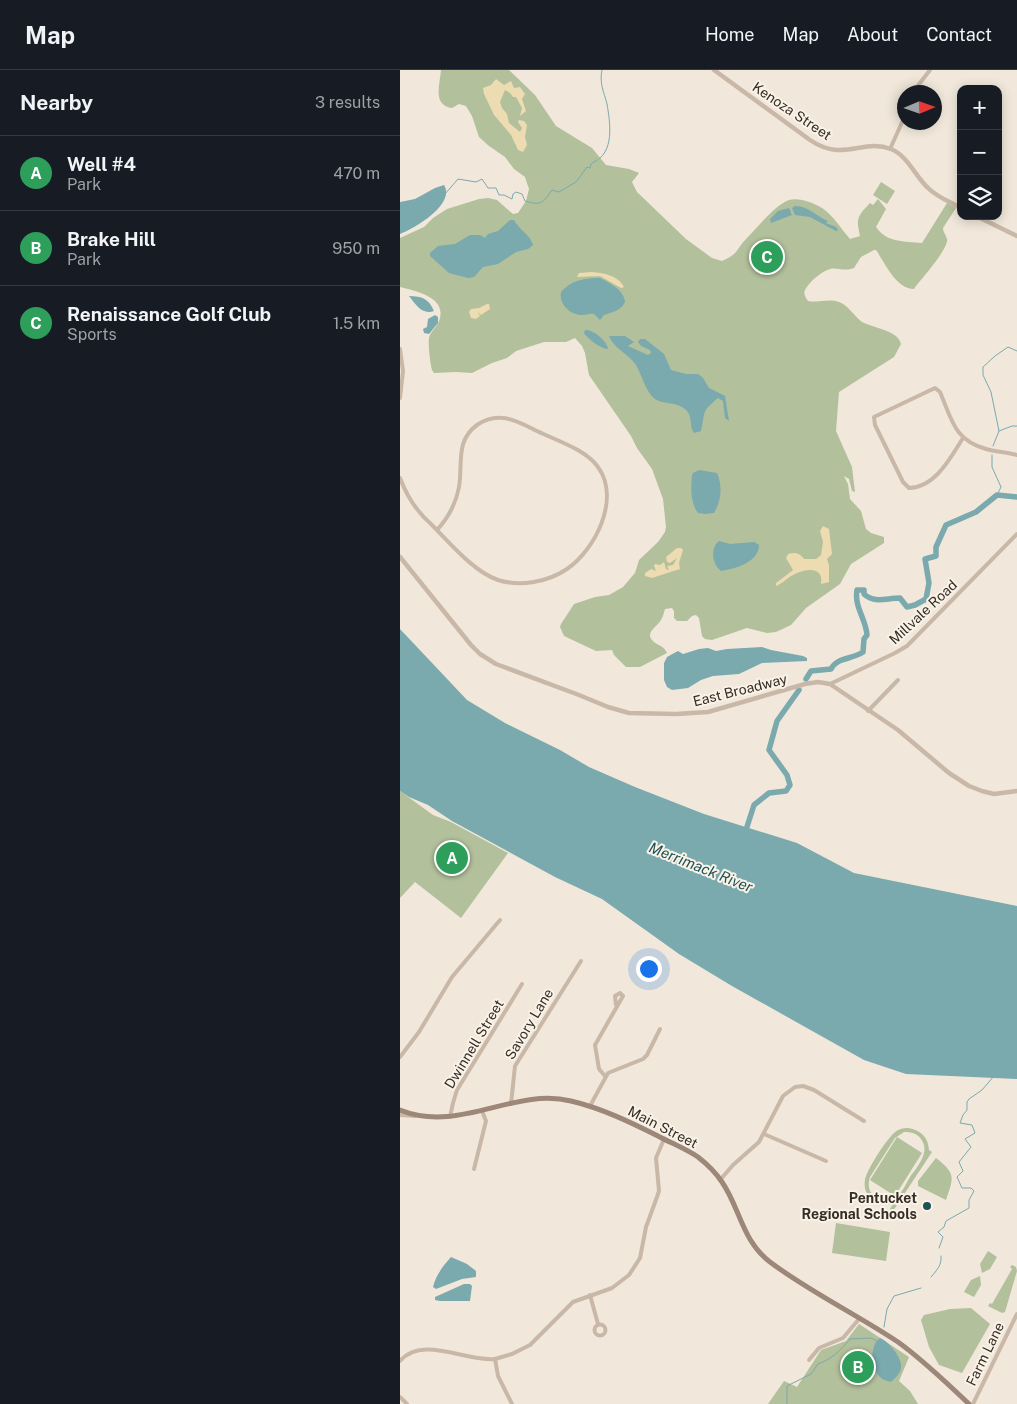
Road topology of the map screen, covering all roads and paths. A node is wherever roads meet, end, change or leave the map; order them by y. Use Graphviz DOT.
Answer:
graph roads {
  1 [pos="714,70"];
  2 [pos="930,70"];
  3 [pos="918,85"];
  4 [pos="899,130"];
  5 [pos="890,149"];
  6 [pos="957,206"];
  7 [pos="984,220"];
  8 [pos="1017,236"];
  9 [pos="400,350"];
  10 [pos="400,398"];
  11 [pos="963,438"];
  12 [pos="1017,455"];
  13 [pos="400,478"];
  14 [pos="437,530"];
  15 [pos="1017,534"];
  16 [pos="400,557"];
  17 [pos="898,680"];
  18 [pos="830,684"];
  19 [pos="868,711"];
  20 [pos="1017,791"];
  21 [pos="500,920"];
  22 [pos="580,961"];
  23 [pos="522,984"];
  24 [pos="616,1005"];
  25 [pos="660,1029"];
  26 [pos="400,1057"];
  27 [pos="605,1076"];
  28 [pos="511,1104"];
  29 [pos="590,1106"];
  30 [pos="400,1110"];
  31 [pos="482,1111"];
  32 [pos="400,1115"];
  33 [pos="418,1116"];
  34 [pos="450,1117"];
  35 [pos="864,1121"];
  36 [pos="764,1134"];
  37 [pos="664,1139"];
  38 [pos="826,1161"];
  39 [pos="474,1169"];
  40 [pos="720,1180"];
  41 [pos="590,1295"];
  42 [pos="1017,1314"];
  43 [pos="859,1319"];
  44 [pos="1015,1322"];
  45 [pos="598,1324"];
  46 [pos="495,1359"];
  47 [pos="809,1360"];
  48 [pos="400,1361"];
  49 [pos="400,1397"];
  50 [pos="407,1404"];
  51 [pos="512,1404"];
  52 [pos="971,1404"];
  1 -- 5 [label="street, Kenoza Street"];
  2 -- 3 [label="street"];
  4 -- 5 [label="street"];
  5 -- 6 [label="street"];
  7 -- 8 [label="street"];
  9 -- 10 [label="street"];
  11 -- 11 [label="street"];
  11 -- 12 [label="street"];
  13 -- 14 [label="street"];
  14 -- 14 [label="street"];
  15 -- 18 [label="street, Millvale Road"];
  16 -- 18 [label="street, East Broadway"];
  17 -- 19 [label="street"];
  18 -- 19 [label="street"];
  19 -- 20 [label="street"];
  21 -- 26 [label="street"];
  22 -- 28 [label="street, Savory Lane"];
  23 -- 34 [label="street, Dwinnell Street"];
  24 -- 27 [label="street"];
  25 -- 27 [label="street"];
  27 -- 29 [label="street"];
  28 -- 29 [label="main road, Main Street"];
  28 -- 31 [label="main road, Main Street"];
  29 -- 37 [label="main road, Main Street"];
  30 -- 33 [label="main road, Main Street"];
  31 -- 34 [label="main road, Main Street"];
  31 -- 39 [label="street"];
  32 -- 33 [label="street"];
  33 -- 34 [label="main road, Main Street"];
  35 -- 36 [label="street"];
  36 -- 38 [label="street"];
  36 -- 40 [label="street"];
  37 -- 40 [label="main road, Main Street"];
  37 -- 41 [label="street"];
  40 -- 43 [label="main road, Main Street"];
  41 -- 45 [label="street"];
  41 -- 46 [label="street"];
  42 -- 44 [label="street, Farm Lane"];
  43 -- 47 [label="street"];
  43 -- 52 [label="main road, Main Street"];
  44 -- 52 [label="street, Farm Lane"];
  46 -- 48 [label="street"];
  46 -- 51 [label="street"];
  49 -- 50 [label="street"];
}
